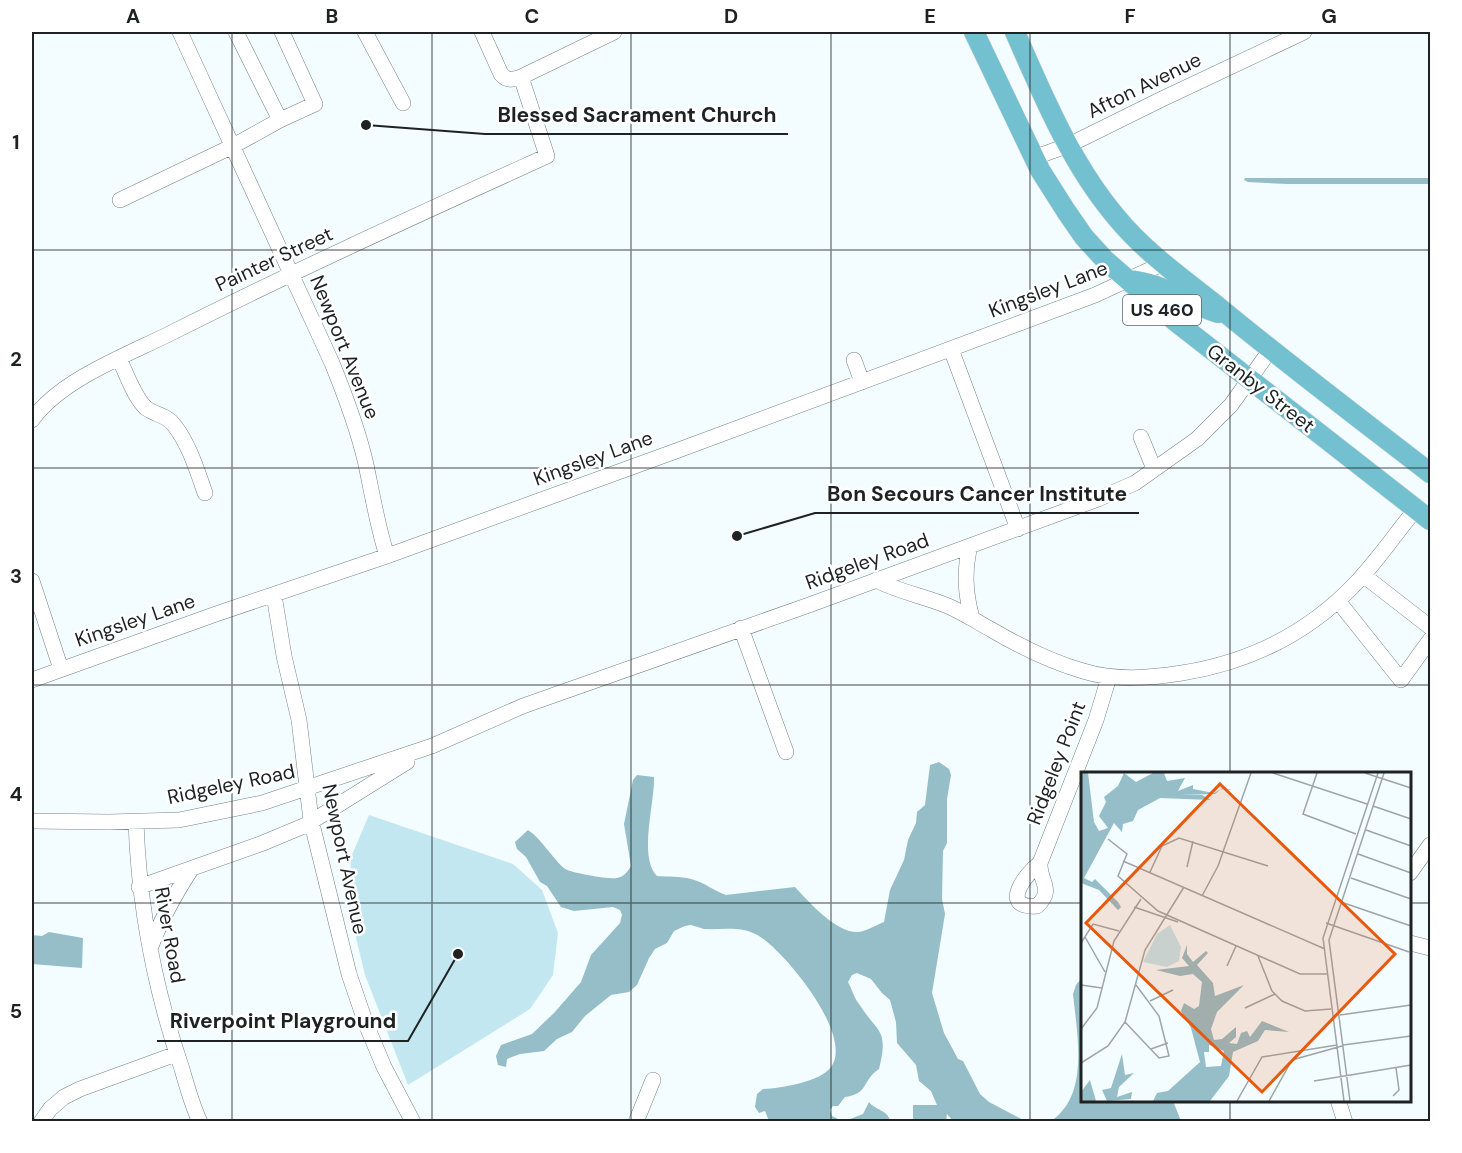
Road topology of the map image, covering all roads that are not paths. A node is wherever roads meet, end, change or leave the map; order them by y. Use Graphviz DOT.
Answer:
graph roads {
  1 [pos="180,32"];
  2 [pos="236,32"];
  3 [pos="282,32"];
  4 [pos="365,32"];
  5 [pos="482,32"];
  6 [pos="614,32"];
  7 [pos="974,32"];
  8 [pos="1015,32"];
  9 [pos="1304,32"];
  10 [pos="521,77"];
  11 [pos="403,103"];
  12 [pos="280,120"];
  13 [pos="1069,145"];
  14 [pos="233,146"];
  15 [pos="1033,158"];
  16 [pos="120,200"];
  17 [pos="1164,263"];
  18 [pos="292,273"];
  19 [pos="1128,280"];
  20 [pos="1232,318"];
  21 [pos="951,349"];
  22 [pos="1271,349"];
  23 [pos="120,359"];
  24 [pos="854,360"];
  25 [pos="1249,379"];
  26 [pos="862,381"];
  27 [pos="32,420"];
  28 [pos="1141,437"];
  29 [pos="1154,469"];
  30 [pos="1431,473"];
  31 [pos="205,493"];
  32 [pos="1423,514"];
  33 [pos="1018,528"];
  34 [pos="970,546"];
  35 [pos="387,556"];
  36 [pos="1363,575"];
  37 [pos="876,580"];
  38 [pos="32,581"];
  39 [pos="274,595"];
  40 [pos="1338,601"];
  41 [pos="972,618"];
  42 [pos="1431,627"];
  43 [pos="741,628"];
  44 [pos="1431,640"];
  45 [pos="61,669"];
  46 [pos="1109,677"];
  47 [pos="32,680"];
  48 [pos="432,746"];
  49 [pos="786,752"];
  50 [pos="307,789"];
  51 [pos="311,820"];
  52 [pos="32,821"];
  53 [pos="136,822"];
  54 [pos="1431,846"];
  55 [pos="1040,863"];
  56 [pos="192,868"];
  57 [pos="1411,872"];
  58 [pos="139,887"];
  59 [pos="1411,943"];
  60 [pos="1431,948"];
  61 [pos="150,949"];
  62 [pos="176,1054"];
  63 [pos="653,1080"];
  64 [pos="1338,1102"];
  65 [pos="41,1122"];
  66 [pos="200,1122"];
  67 [pos="413,1122"];
  68 [pos="636,1122"];
  69 [pos="1345,1122"];
  1 -- 14 [label="street, Newport Avenue"];
  2 -- 12 [label="street"];
  3 -- 12 [label="street"];
  4 -- 11 [label="street"];
  5 -- 10 [label="street"];
  6 -- 10 [label="street"];
  7 -- 15 [label="main road, Granby Street / US 460"];
  8 -- 13 [label="main road, Granby Street / US 460"];
  9 -- 13 [label="street, Afton Avenue"];
  10 -- 18 [label="street, Painter Street"];
  12 -- 14 [label="street"];
  13 -- 15 [label="street, Afton Avenue"];
  13 -- 17 [label="main road, Granby Street / US 460"];
  14 -- 16 [label="street"];
  14 -- 18 [label="street, Newport Avenue"];
  15 -- 19 [label="main road, Granby Street / US 460"];
  17 -- 19 [label="street, Kingsley Lane"];
  17 -- 20 [label="main road, Granby Street / US 460"];
  18 -- 23 [label="street, Painter Street"];
  18 -- 35 [label="street, Newport Avenue"];
  19 -- 20 [label="main road"];
  19 -- 21 [label="street, Kingsley Lane"];
  19 -- 25 [label="main road, Granby Street / US 460"];
  20 -- 22 [label="main road, Granby Street / US 460"];
  21 -- 26 [label="street, Kingsley Lane"];
  21 -- 33 [label="street"];
  22 -- 25 [label="street, Ridgeley Road"];
  22 -- 30 [label="main road, Granby Street / US 460"];
  23 -- 27 [label="street, Painter Street"];
  23 -- 31 [label="street"];
  24 -- 26 [label="street"];
  25 -- 29 [label="street, Ridgeley Road"];
  25 -- 32 [label="main road, Granby Street / US 460"];
  26 -- 35 [label="street, Kingsley Lane"];
  28 -- 29 [label="street"];
  29 -- 33 [label="street, Ridgeley Road"];
  32 -- 36 [label="street"];
  33 -- 34 [label="street, Ridgeley Road"];
  34 -- 37 [label="street, Ridgeley Road"];
  34 -- 41 [label="street"];
  35 -- 39 [label="street, Kingsley Lane"];
  36 -- 40 [label="street"];
  36 -- 42 [label="street"];
  37 -- 41 [label="street"];
  37 -- 43 [label="street, Ridgeley Road"];
  38 -- 45 [label="street"];
  39 -- 45 [label="street, Kingsley Lane"];
  39 -- 50 [label="street, Newport Avenue"];
  40 -- 44 [label="street"];
  40 -- 46 [label="street"];
  41 -- 46 [label="street"];
  43 -- 48 [label="street, Ridgeley Road"];
  43 -- 49 [label="street"];
  45 -- 47 [label="street, Kingsley Lane"];
  46 -- 55 [label="street, Ridgeley Point"];
  48 -- 50 [label="street, Ridgeley Road"];
  48 -- 51 [label="street, Ridgeley Road"];
  50 -- 51 [label="street, Newport Avenue"];
  50 -- 53 [label="street, Ridgeley Road"];
  51 -- 56 [label="street, Ridgeley Road"];
  51 -- 67 [label="street, Newport Avenue"];
  52 -- 53 [label="street, Ridgeley Road"];
  53 -- 58 [label="street, River Road"];
  54 -- 57 [label="street"];
  56 -- 58 [label="street, Ridgeley Road"];
  56 -- 61 [label="street"];
  58 -- 61 [label="street, River Road"];
  59 -- 60 [label="street"];
  61 -- 62 [label="street, River Road"];
  62 -- 65 [label="street"];
  62 -- 66 [label="street, River Road"];
  63 -- 68 [label="street"];
  64 -- 69 [label="street"];
}
